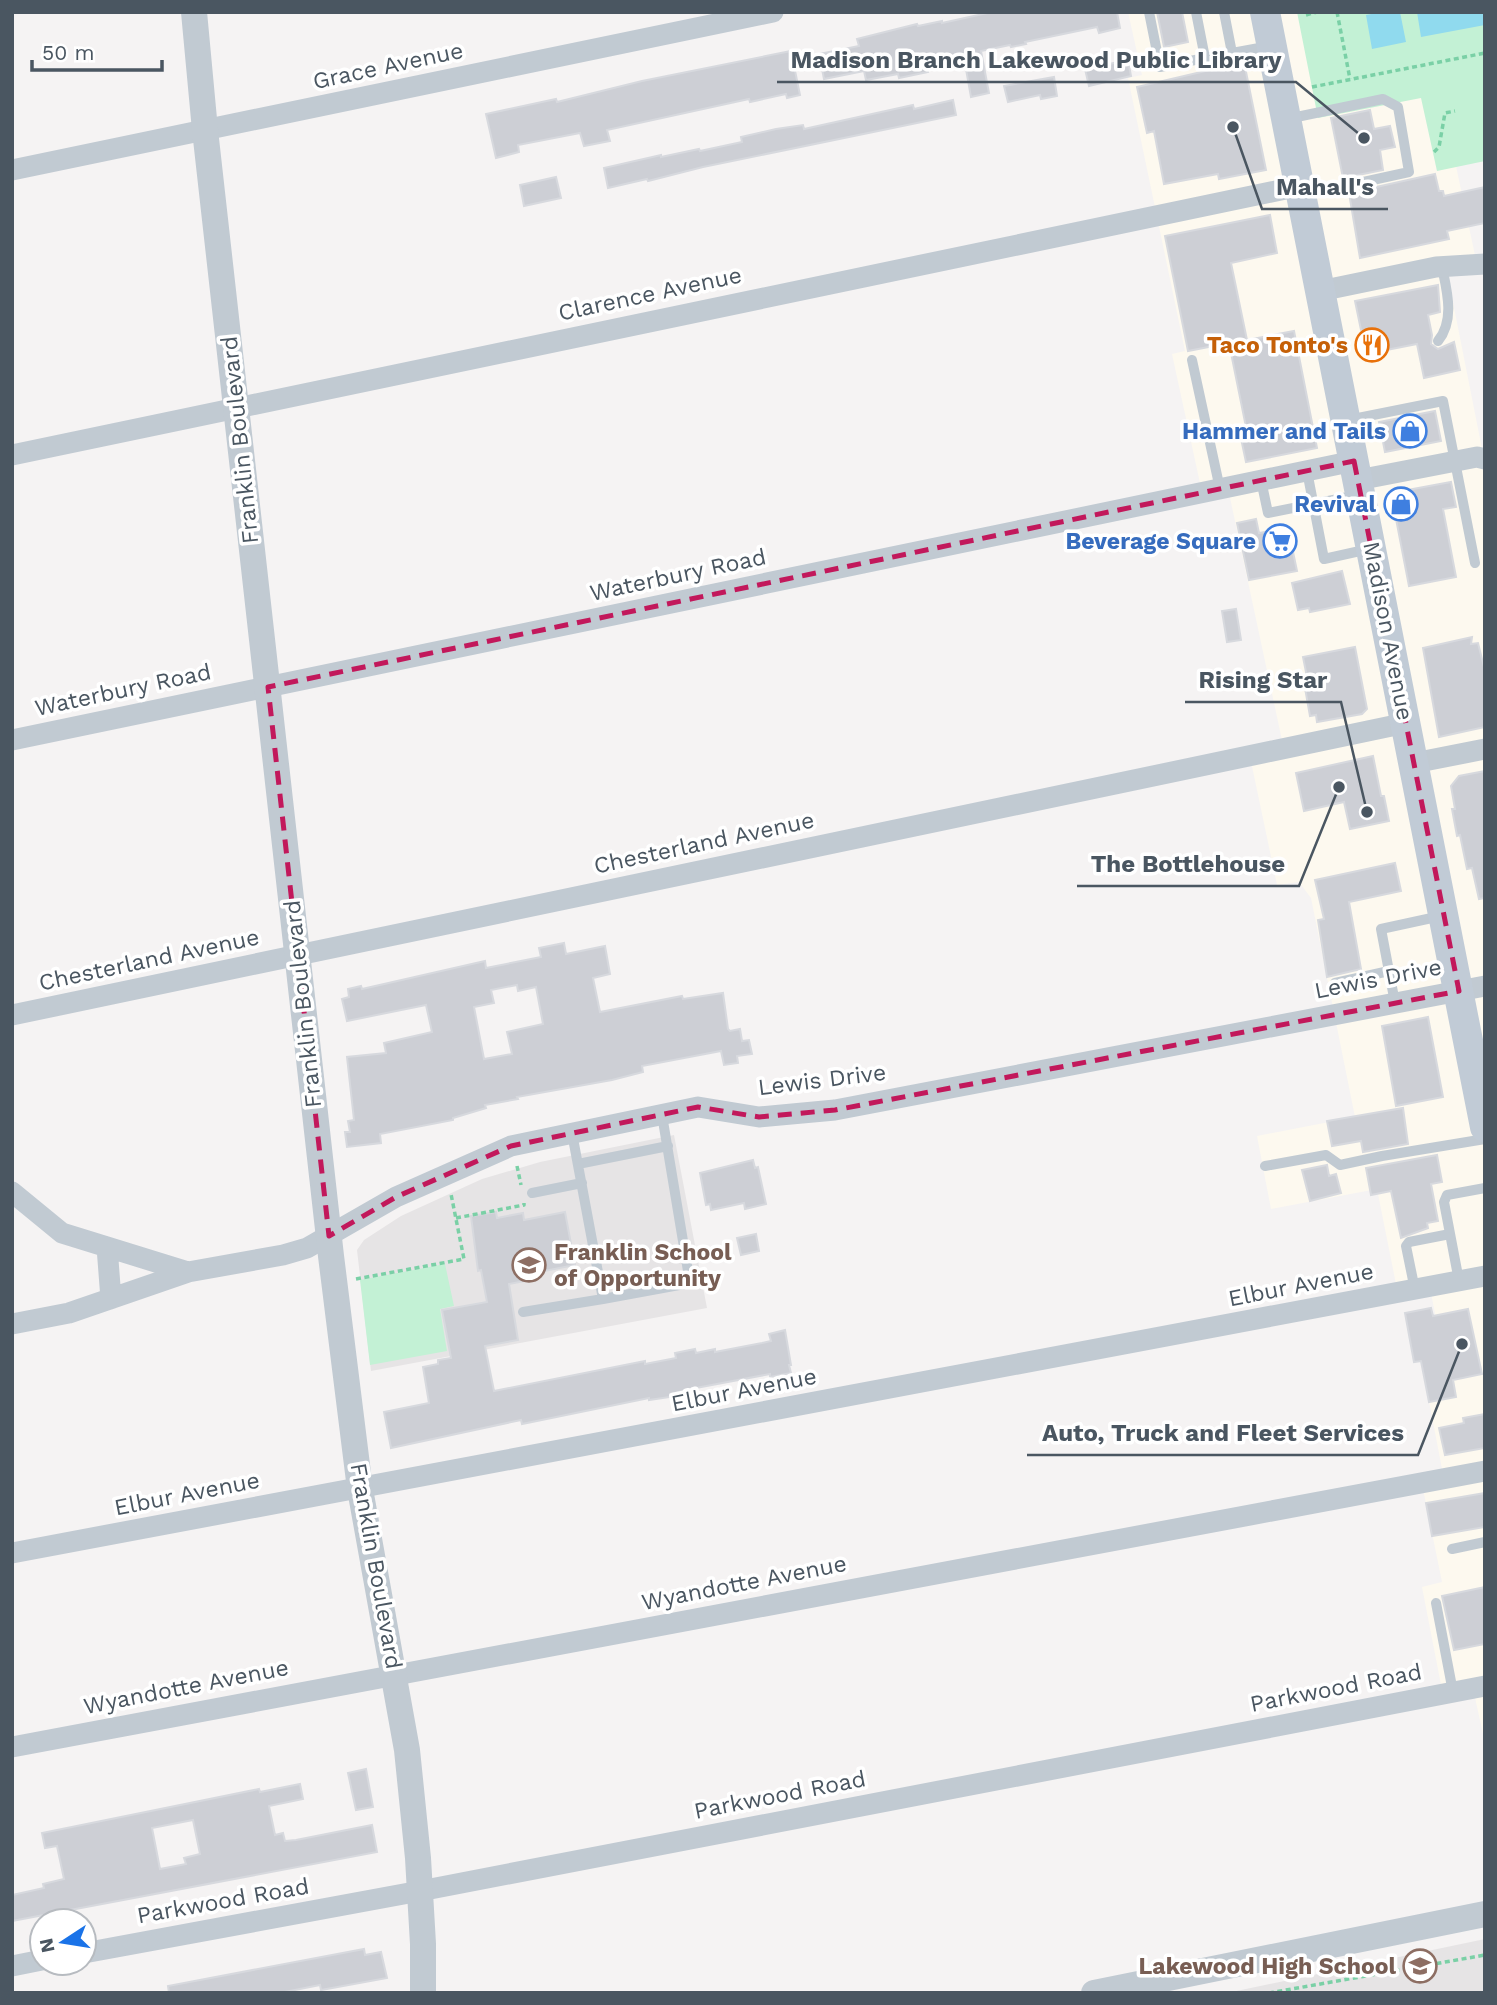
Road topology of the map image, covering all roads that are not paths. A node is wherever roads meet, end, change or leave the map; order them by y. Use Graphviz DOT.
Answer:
graph roads {
  1 [pos="194,12"];
  2 [pos="774,12"];
  3 [pos="1149,12"];
  4 [pos="1196,12"];
  5 [pos="1224,12"];
  6 [pos="1265,12"];
  7 [pos="1272,46"];
  8 [pos="1232,53"];
  9 [pos="1205,58"];
  10 [pos="1286,119"];
  11 [pos="205,130"];
  12 [pos="12,170"];
  13 [pos="1300,191"];
  14 [pos="1485,264"];
  15 [pos="1442,267"];
  16 [pos="1320,291"];
  17 [pos="1438,341"];
  18 [pos="1192,360"];
  19 [pos="237,408"];
  20 [pos="1346,420"];
  21 [pos="12,455"];
  22 [pos="1485,459"];
  23 [pos="1456,461"];
  24 [pos="1307,471"];
  25 [pos="1357,479"];
  26 [pos="1261,480"];
  27 [pos="1220,489"];
  28 [pos="1313,504"];
  29 [pos="1371,548"];
  30 [pos="1475,564"];
  31 [pos="268,687"];
  32 [pos="1406,723"];
  33 [pos="12,740"];
  34 [pos="1485,750"];
  35 [pos="1414,763"];
  36 [pos="1444,916"];
  37 [pos="298,955"];
  38 [pos="1389,971"];
  39 [pos="1335,983"];
  40 [pos="1472,988"];
  41 [pos="1395,1003"];
  42 [pos="12,1016"];
  43 [pos="1478,1054"];
  44 [pos="662,1115"];
  45 [pos="1485,1127"];
  46 [pos="572,1133"];
  47 [pos="1485,1139"];
  48 [pos="668,1146"];
  49 [pos="578,1164"];
  50 [pos="1265,1167"];
  51 [pos="582,1183"];
  52 [pos="1485,1188"];
  53 [pos="12,1192"];
  54 [pos="532,1193"];
  55 [pos="1450,1234"];
  56 [pos="329,1236"];
  57 [pos="107,1247"];
  58 [pos="188,1272"];
  59 [pos="1485,1276"];
  60 [pos="1459,1281"];
  61 [pos="1415,1290"];
  62 [pos="603,1298"];
  63 [pos="111,1299"];
  64 [pos="523,1312"];
  65 [pos="12,1324"];
  66 [pos="1485,1471"];
  67 [pos="360,1489"];
  68 [pos="1485,1542"];
  69 [pos="1452,1549"];
  70 [pos="12,1553"];
  71 [pos="1436,1603"];
  72 [pos="394,1674"];
  73 [pos="1485,1686"];
  74 [pos="1453,1692"];
  75 [pos="12,1747"];
  76 [pos="420,1891"];
  77 [pos="1485,1914"];
  78 [pos="98,1950"];
  79 [pos="422,1993"];
  80 [pos="1094,1993"];
  1 -- 11 [label="street, Franklin Boulevard"];
  2 -- 11 [label="street, Grace Avenue"];
  3 -- 9 [label="lane"];
  4 -- 9 [label="lane"];
  5 -- 8 [label="lane"];
  6 -- 7 [label="main road, Madison Avenue"];
  7 -- 8 [label="lane"];
  7 -- 10 [label="main road, Madison Avenue"];
  8 -- 9 [label="lane"];
  10 -- 13 [label="main road, Madison Avenue"];
  10 -- 13 [label="lane"];
  11 -- 12 [label="street, Grace Avenue"];
  11 -- 19 [label="street, Franklin Boulevard"];
  13 -- 16 [label="main road, Madison Avenue"];
  13 -- 19 [label="street, Clarence Avenue"];
  14 -- 15 [label="street"];
  15 -- 16 [label="street"];
  15 -- 17 [label="lane"];
  16 -- 20 [label="main road, Madison Avenue"];
  18 -- 27 [label="lane"];
  19 -- 21 [label="street, Clarence Avenue"];
  19 -- 31 [label="street, Franklin Boulevard"];
  20 -- 23 [label="lane"];
  20 -- 25 [label="main road, Madison Avenue"];
  22 -- 23 [label="street, Waterbury Road"];
  23 -- 25 [label="street, Waterbury Road"];
  23 -- 30 [label="lane"];
  24 -- 25 [label="street, Waterbury Road"];
  24 -- 26 [label="street, Waterbury Road"];
  24 -- 28 [label="lane"];
  25 -- 28 [label="lane"];
  25 -- 29 [label="main road, Madison Avenue"];
  26 -- 27 [label="street, Waterbury Road"];
  26 -- 28 [label="lane"];
  27 -- 31 [label="street, Waterbury Road"];
  28 -- 29 [label="lane"];
  29 -- 32 [label="main road, Madison Avenue"];
  31 -- 33 [label="street, Waterbury Road"];
  31 -- 37 [label="street, Franklin Boulevard"];
  32 -- 35 [label="main road, Madison Avenue"];
  32 -- 37 [label="street, Chesterland Avenue"];
  34 -- 35 [label="street"];
  35 -- 36 [label="main road, Madison Avenue"];
  36 -- 38 [label="lane"];
  36 -- 40 [label="main road, Madison Avenue"];
  37 -- 42 [label="street, Chesterland Avenue"];
  37 -- 56 [label="street, Franklin Boulevard"];
  38 -- 39 [label="lane"];
  38 -- 41 [label="lane"];
  40 -- 41 [label="street, Lewis Drive"];
  40 -- 43 [label="main road, Madison Avenue"];
  41 -- 44 [label="street, Lewis Drive"];
  43 -- 45 [label="main road, Madison Avenue"];
  44 -- 46 [label="street, Lewis Drive"];
  44 -- 48 [label="lane"];
  46 -- 49 [label="lane"];
  46 -- 56 [label="street, Lewis Drive"];
  47 -- 50 [label="lane"];
  48 -- 49 [label="lane"];
  48 -- 62 [label="lane"];
  49 -- 51 [label="lane"];
  51 -- 54 [label="lane"];
  51 -- 62 [label="lane"];
  52 -- 55 [label="lane"];
  53 -- 57 [label="street, Lewis Drive"];
  55 -- 60 [label="lane"];
  55 -- 61 [label="lane"];
  56 -- 58 [label="street, Lewis Drive"];
  56 -- 67 [label="street, Franklin Boulevard"];
  57 -- 58 [label="street, Lewis Drive"];
  57 -- 63 [label="street"];
  58 -- 63 [label="street"];
  59 -- 60 [label="street, Elbur Avenue"];
  60 -- 61 [label="street, Elbur Avenue"];
  61 -- 67 [label="street, Elbur Avenue"];
  62 -- 64 [label="lane"];
  63 -- 65 [label="street"];
  66 -- 72 [label="street, Wyandotte Avenue"];
  67 -- 70 [label="street, Elbur Avenue"];
  67 -- 72 [label="street, Franklin Boulevard"];
  68 -- 69 [label="lane"];
  71 -- 74 [label="lane"];
  72 -- 75 [label="street, Wyandotte Avenue"];
  72 -- 76 [label="street, Franklin Boulevard"];
  73 -- 74 [label="street, Parkwood Road"];
  74 -- 76 [label="street, Parkwood Road"];
  76 -- 78 [label="street, Parkwood Road"];
  76 -- 79 [label="street, Franklin Boulevard"];
  77 -- 80 [label="street"];
}
